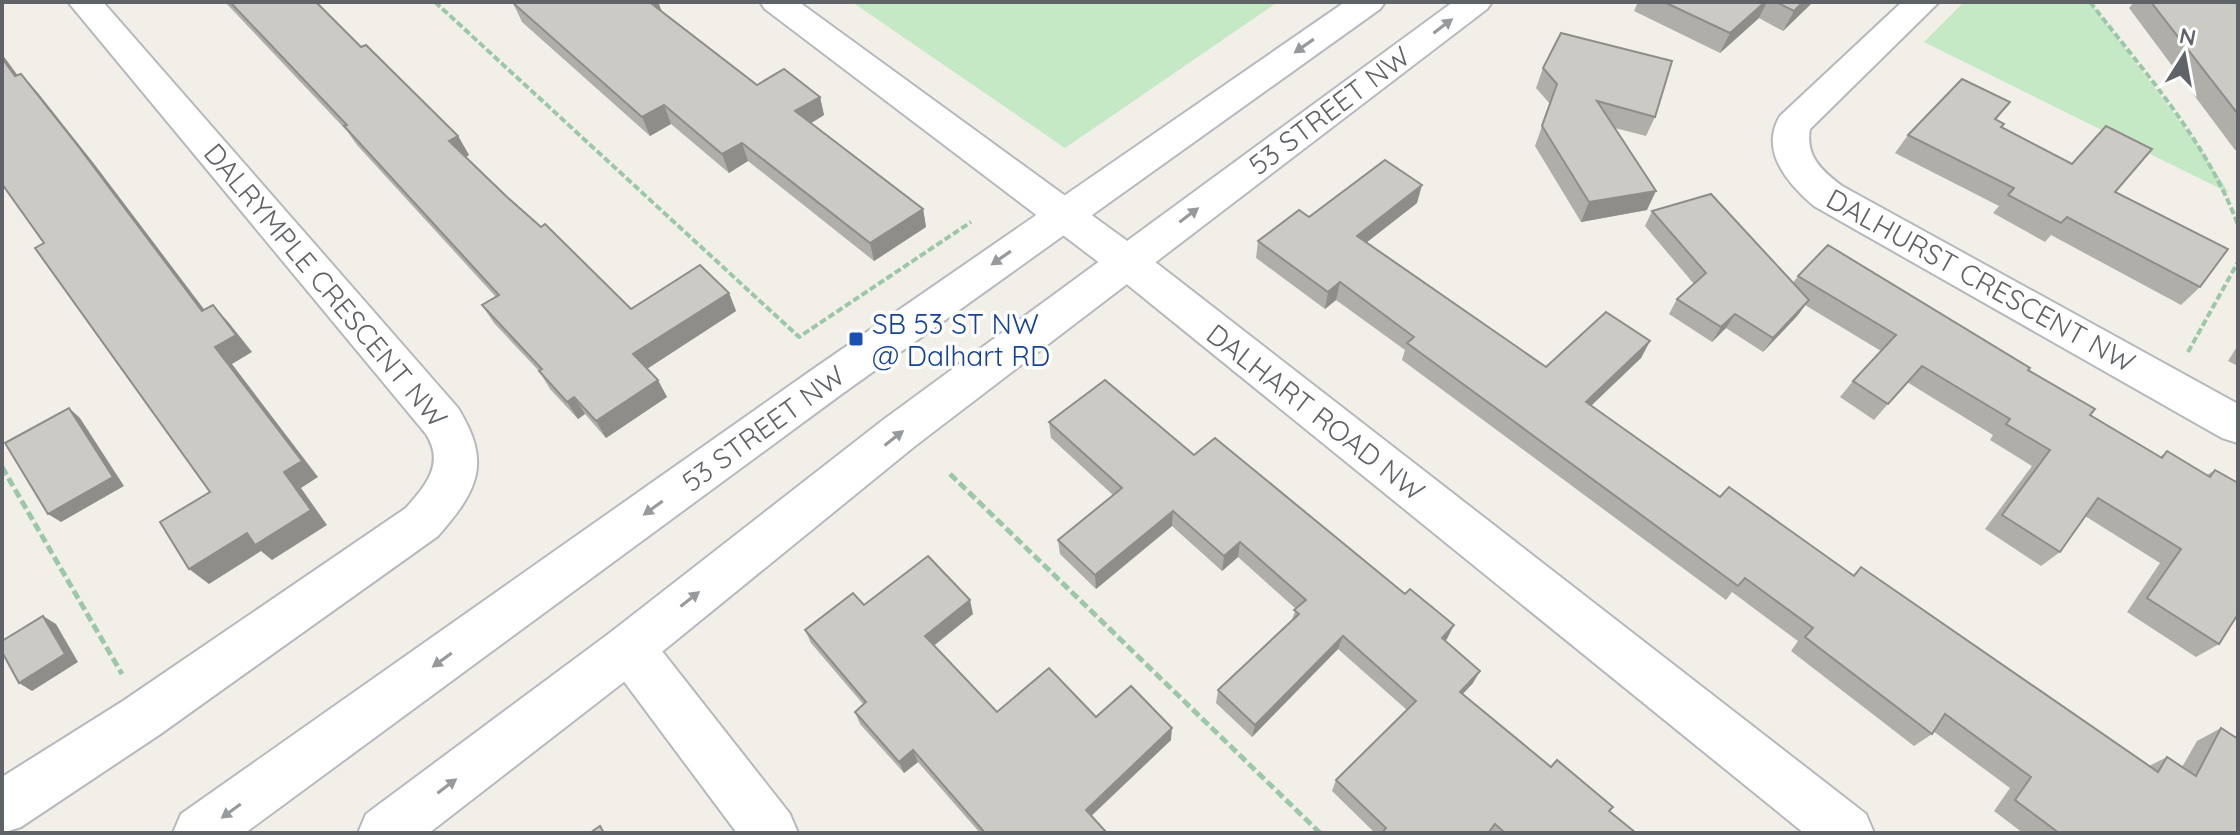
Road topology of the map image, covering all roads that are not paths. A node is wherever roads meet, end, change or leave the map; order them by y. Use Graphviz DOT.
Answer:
graph roads {
  1 [pos="85,2"];
  2 [pos="777,2"];
  3 [pos="1368,2"];
  4 [pos="1475,2"];
  5 [pos="1922,2"];
  6 [pos="1066,216"];
  7 [pos="1127,262"];
  8 [pos="2238,425"];
  9 [pos="629,648"];
  10 [pos="2,808"];
  11 [pos="200,833"];
  12 [pos="385,833"];
  13 [pos="771,833"];
  14 [pos="1847,833"];
  1 -- 10 [label="street, DALRYMPLE CRESCENT NW"];
  2 -- 6 [label="street, DALHART ROAD NW"];
  3 -- 6 [label="street, 53 STREET NW, one-way"];
  7 -- 4 [label="street, 53 STREET NW, one-way"];
  5 -- 8 [label="street, DALHURST CRESCENT NW"];
  6 -- 7 [label="street, DALHART ROAD NW"];
  6 -- 11 [label="street, 53 STREET NW, one-way"];
  9 -- 7 [label="street, 53 STREET NW, one-way"];
  7 -- 14 [label="street, DALHART ROAD NW"];
  12 -- 9 [label="street, 53 STREET NW, one-way"];
  9 -- 13 [label="street"];
}
